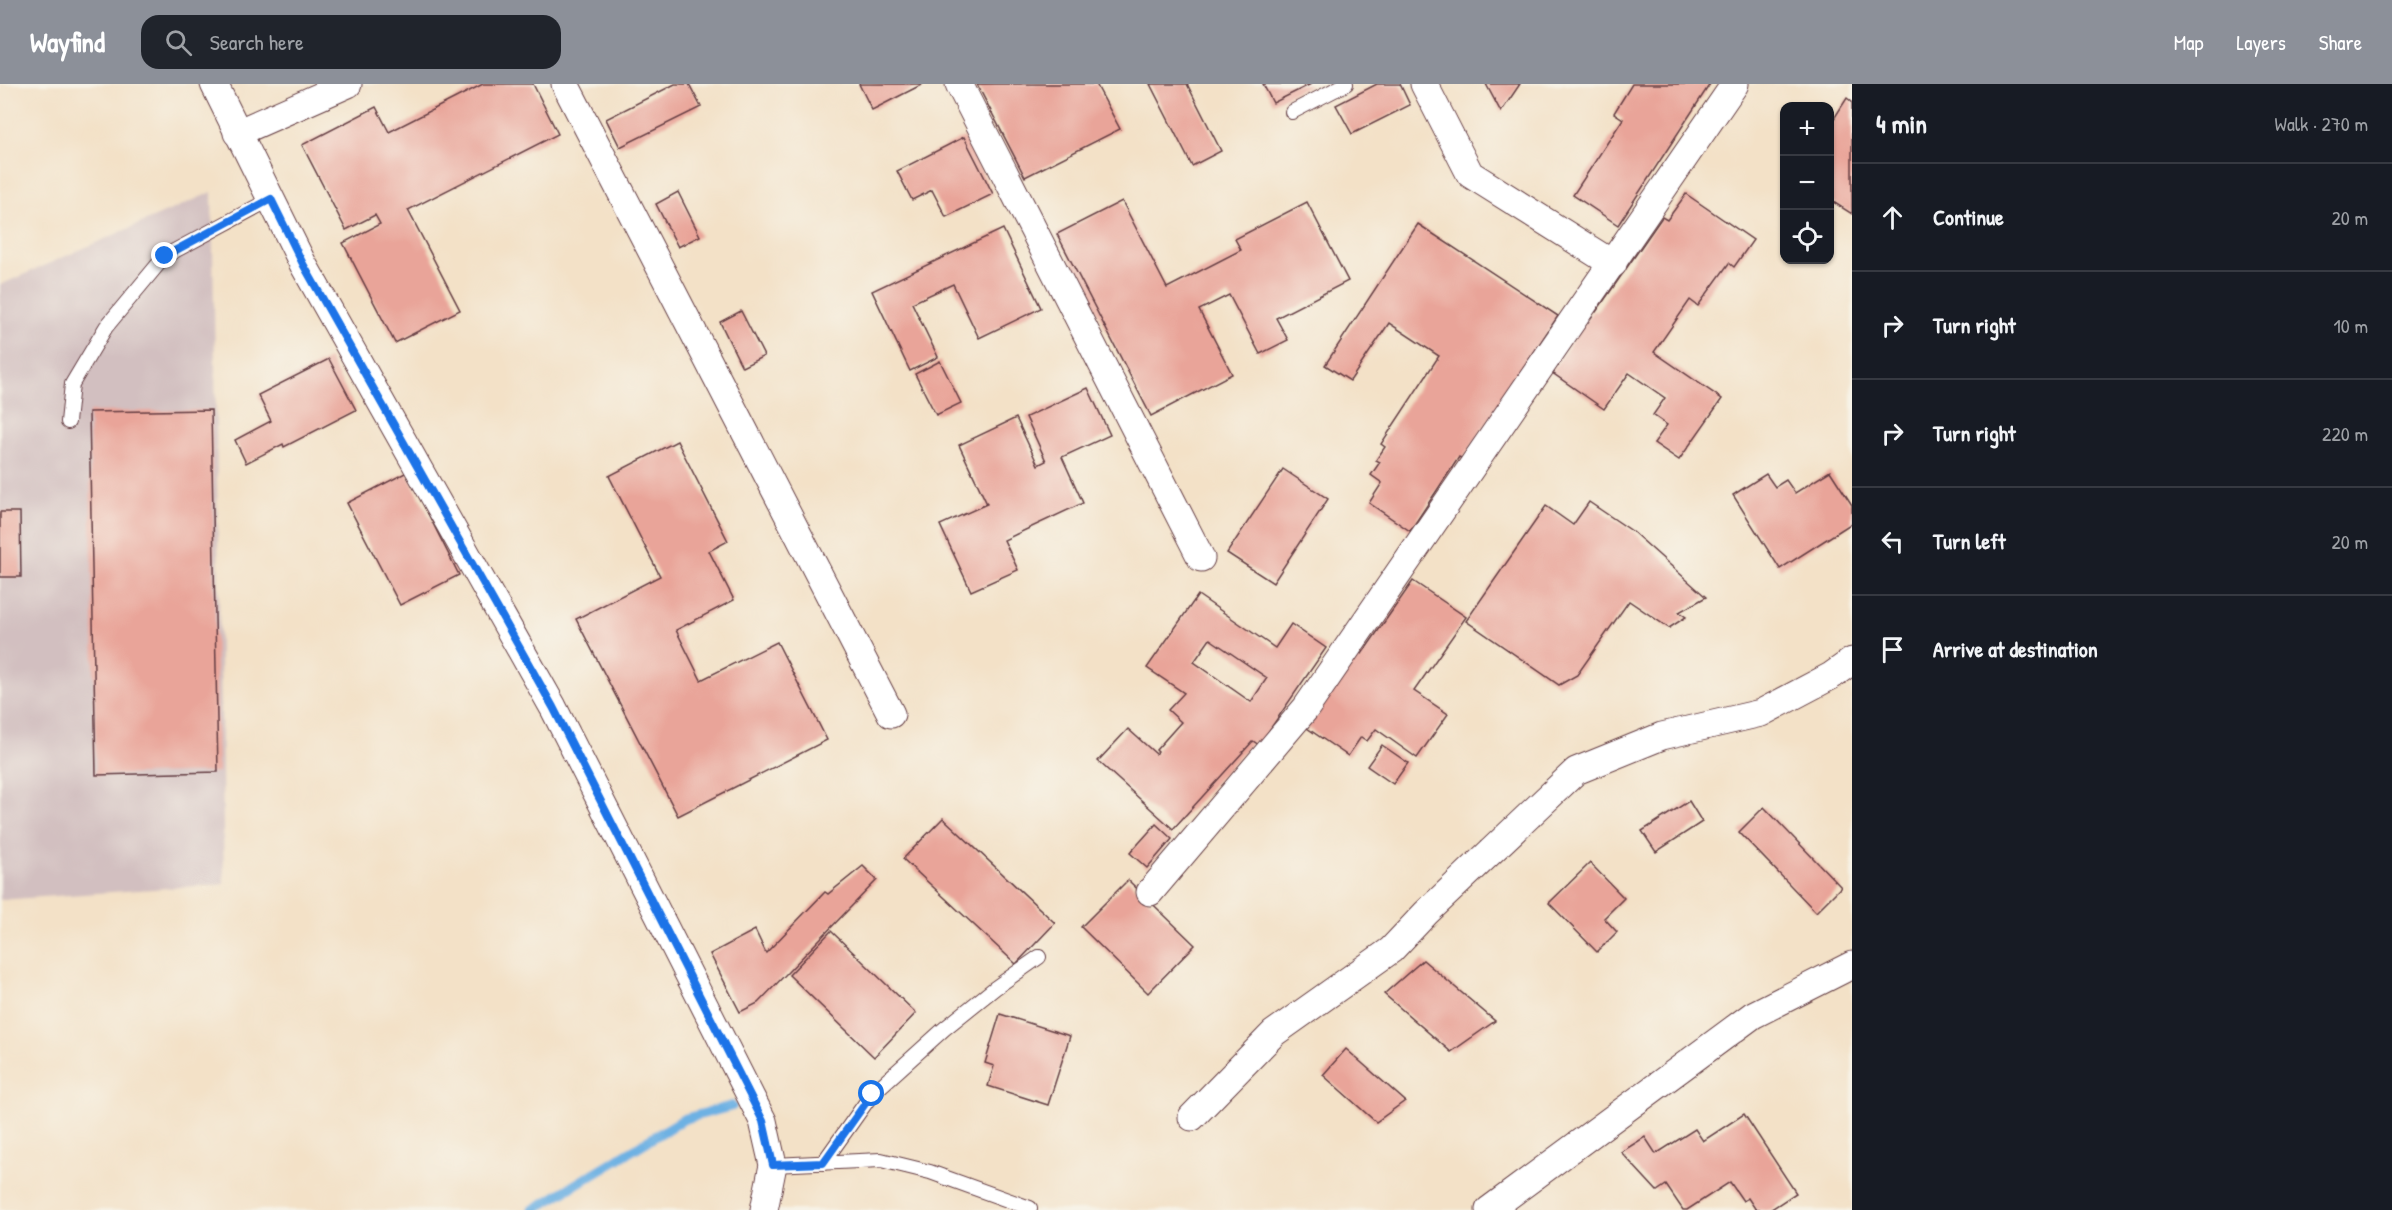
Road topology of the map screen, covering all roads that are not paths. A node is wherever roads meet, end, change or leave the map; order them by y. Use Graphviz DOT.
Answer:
graph roads {
  1 [pos="214,84"];
  2 [pos="348,84"];
  3 [pos="565,84"];
  4 [pos="959,84"];
  5 [pos="1346,84"];
  6 [pos="1424,84"];
  7 [pos="1736,84"];
  8 [pos="1292,112"];
  9 [pos="237,133"];
  10 [pos="271,199"];
  11 [pos="1612,264"];
  12 [pos="68,422"];
  13 [pos="1201,558"];
  14 [pos="1852,661"];
  15 [pos="891,714"];
  16 [pos="1150,892"];
  17 [pos="1039,957"];
  18 [pos="1852,965"];
  19 [pos="1192,1117"];
  20 [pos="823,1163"];
  21 [pos="773,1165"];
  22 [pos="1030,1208"];
  23 [pos="765,1210"];
  24 [pos="1489,1210"];
  1 -- 9 [label="street"];
  2 -- 9 [label="street"];
  3 -- 15 [label="street"];
  4 -- 13 [label="street"];
  5 -- 8 [label="lane"];
  6 -- 11 [label="street"];
  7 -- 11 [label="street"];
  9 -- 10 [label="street"];
  10 -- 12 [label="lane"];
  10 -- 21 [label="street"];
  11 -- 16 [label="street"];
  14 -- 19 [label="street"];
  17 -- 20 [label="lane"];
  18 -- 24 [label="street"];
  20 -- 21 [label="lane"];
  20 -- 22 [label="lane"];
  21 -- 23 [label="street"];
}
